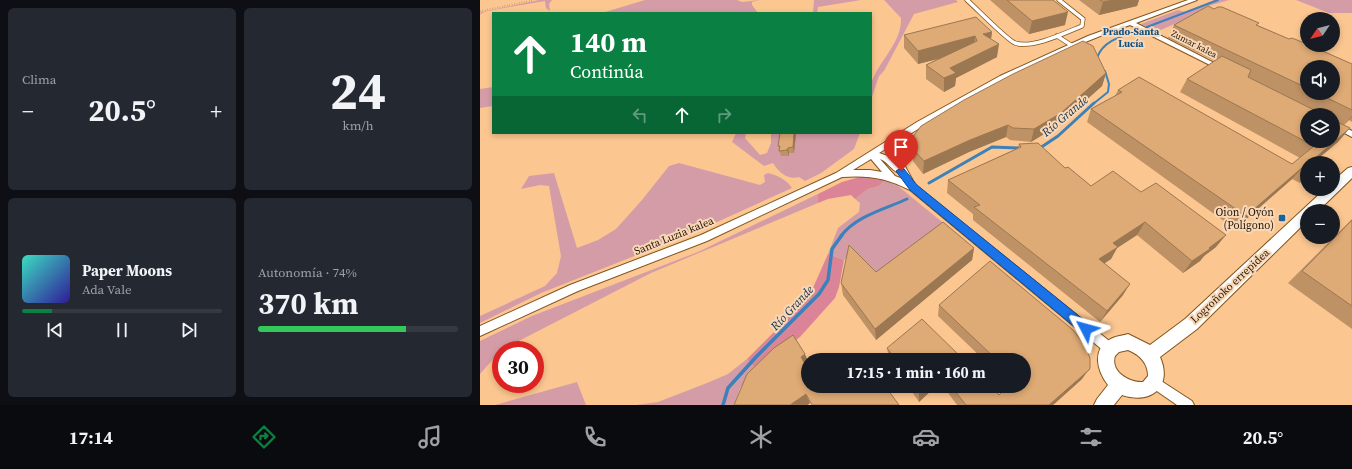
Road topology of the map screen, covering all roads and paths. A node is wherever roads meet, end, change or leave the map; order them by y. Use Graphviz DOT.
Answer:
graph roads {
  1 [pos="531,0"];
  2 [pos="534,0"];
  3 [pos="967,0"];
  4 [pos="1059,0"];
  5 [pos="1194,0"];
  6 [pos="480,11"];
  7 [pos="1130,22"];
  8 [pos="1058,36"];
  9 [pos="1071,45"];
  10 [pos="1230,73"];
  11 [pos="1340,128"];
  12 [pos="909,131"];
  13 [pos="1352,134"];
  14 [pos="872,154"];
  15 [pos="901,171"];
  16 [pos="1352,171"];
  17 [pos="839,175"];
  18 [pos="892,177"];
  19 [pos="1340,182"];
  20 [pos="914,188"];
  21 [pos="1325,196"];
  22 [pos="1317,204"];
  23 [pos="1300,220"];
  24 [pos="480,330"];
  25 [pos="1109,348"];
  26 [pos="1150,355"];
  27 [pos="1155,383"];
  28 [pos="1119,384"];
  29 [pos="1103,405"];
  30 [pos="1188,405"];
  1 -- 2 [label="path"];
  1 -- 6 [label="path"];
  3 -- 8 [label="lane"];
  4 -- 8 [label="lane"];
  5 -- 7 [label="street, Santa Luzia kalea"];
  7 -- 9 [label="street, Santa Luzia kalea"];
  7 -- 10 [label="street, Zumar kalea"];
  8 -- 9 [label="lane"];
  9 -- 12 [label="street, Santa Luzia kalea"];
  11 -- 13 [label="street"];
  12 -- 14 [label="street, Santa Luzia kalea"];
  12 -- 15 [label="street"];
  14 -- 15 [label="street"];
  14 -- 17 [label="street, Santa Luzia kalea"];
  14 -- 18 [label="street"];
  15 -- 20 [label="street"];
  16 -- 19 [label="main road"];
  17 -- 18 [label="street"];
  17 -- 24 [label="street, Santa Luzia kalea"];
  18 -- 20 [label="street"];
  20 -- 25 [label="street"];
  21 -- 22 [label="main road"];
  23 -- 26 [label="main road, Logroñoko errepidea"];
  25 -- 26 [label="main road"];
  25 -- 28 [label="main road"];
  26 -- 27 [label="main road"];
  27 -- 28 [label="main road"];
  27 -- 30 [label="street"];
  28 -- 29 [label="main road"];
}
